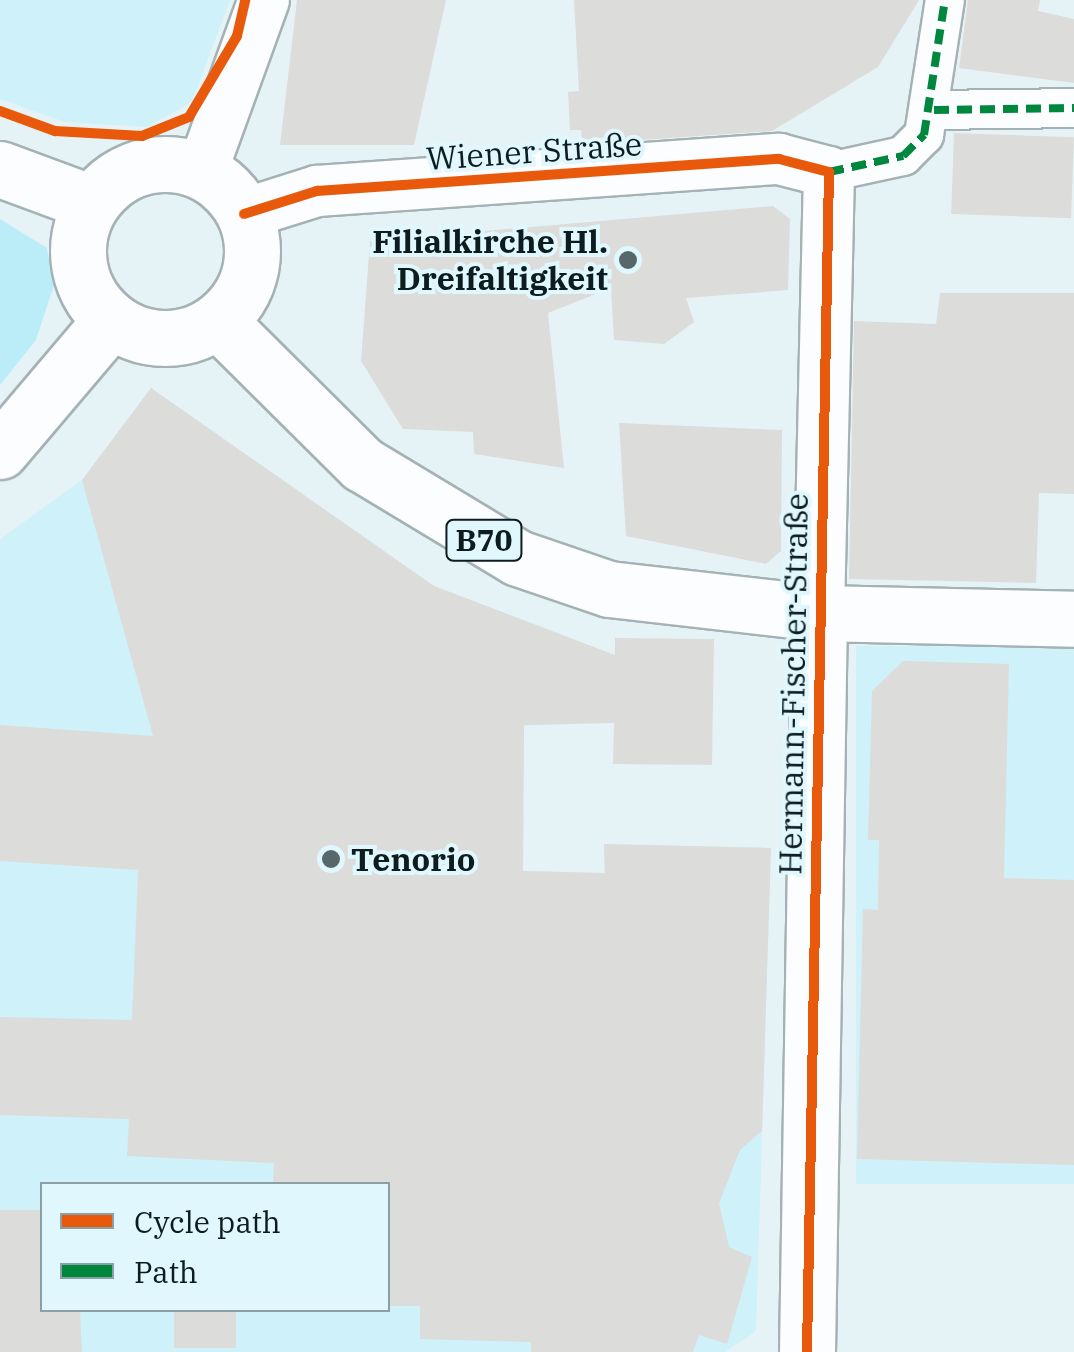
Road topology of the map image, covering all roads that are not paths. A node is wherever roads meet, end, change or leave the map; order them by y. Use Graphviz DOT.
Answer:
graph roads {
  1 [pos="264,0"];
  2 [pos="945,0"];
  3 [pos="1074,108"];
  4 [pos="934,110"];
  5 [pos="0,170"];
  6 [pos="202,171"];
  7 [pos="829,172"];
  8 [pos="92,203"];
  9 [pos="244,214"];
  10 [pos="111,320"];
  11 [pos="218,321"];
  12 [pos="0,452"];
  13 [pos="819,613"];
  14 [pos="1074,618"];
  15 [pos="807,1352"];
  1 -- 6 [label="street"];
  2 -- 4 [label="street"];
  3 -- 4 [label="street"];
  4 -- 7 [label="street, Wiener Straße"];
  5 -- 8 [label="main road"];
  6 -- 8 [label="main road"];
  6 -- 9 [label="main road"];
  7 -- 9 [label="street, Wiener Straße"];
  7 -- 13 [label="street, Hermann-Fischer-Straße"];
  8 -- 10 [label="main road"];
  9 -- 11 [label="main road"];
  10 -- 11 [label="main road"];
  10 -- 12 [label="main road"];
  11 -- 13 [label="main road, B70"];
  13 -- 14 [label="main road, B70"];
  13 -- 15 [label="main road, Hermann-Fischer-Straße"];
}
